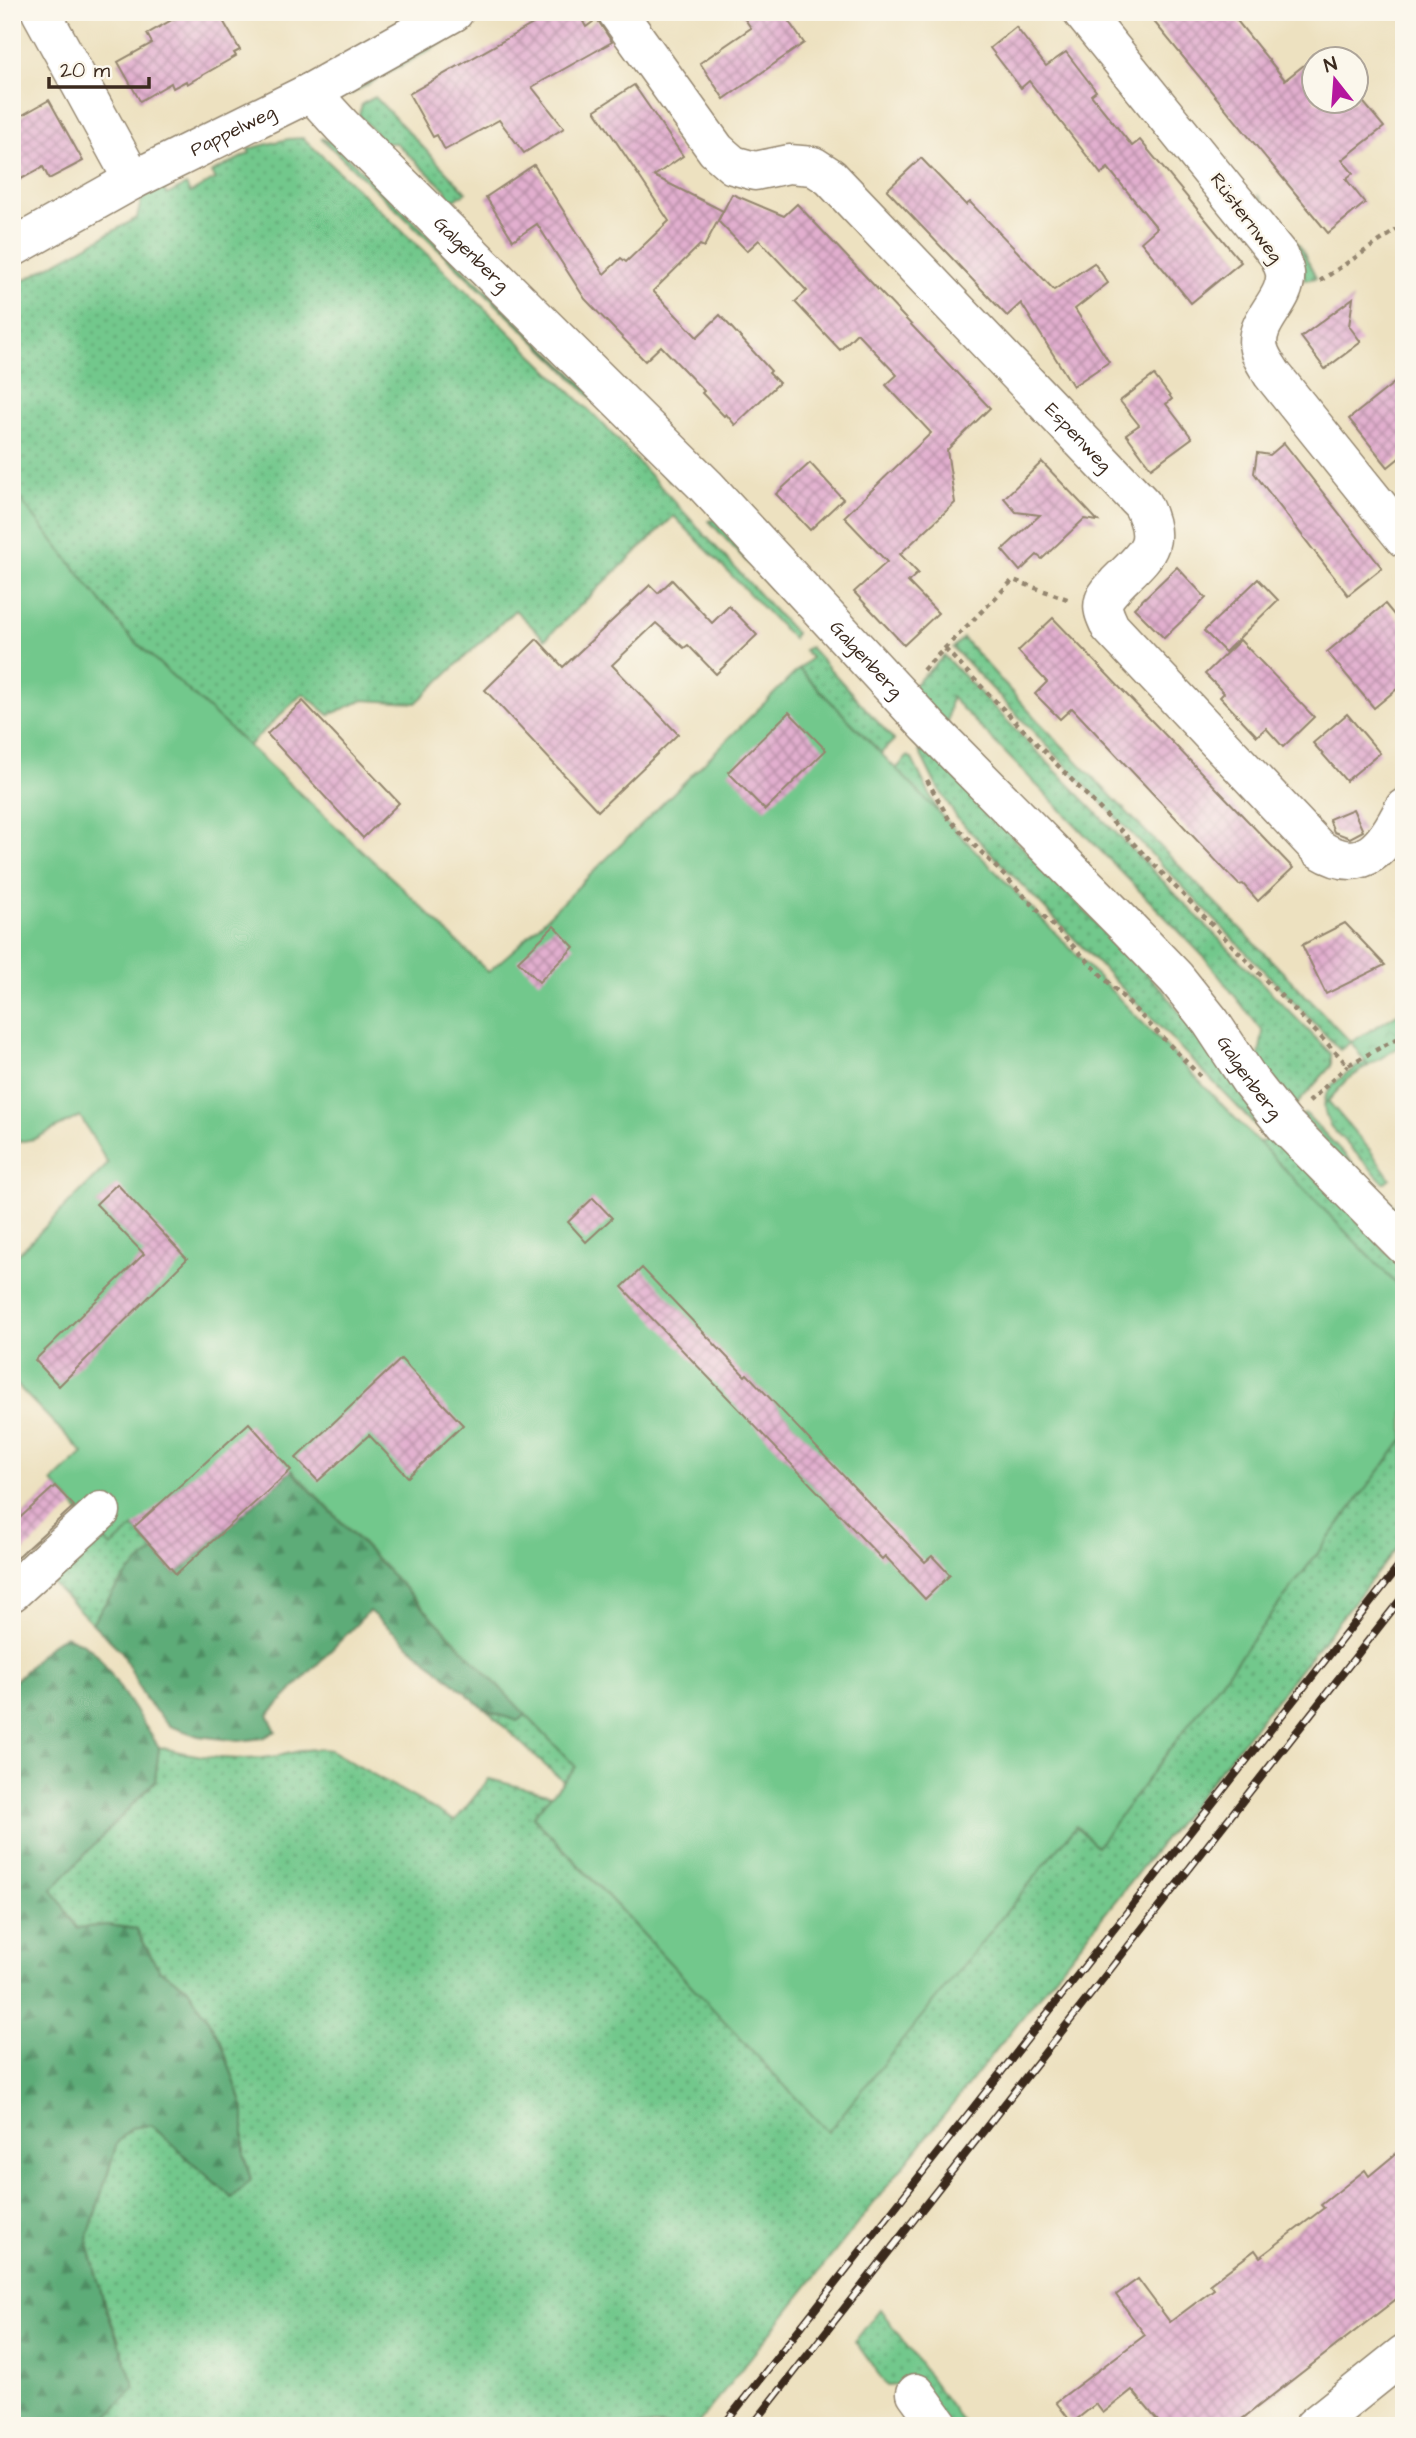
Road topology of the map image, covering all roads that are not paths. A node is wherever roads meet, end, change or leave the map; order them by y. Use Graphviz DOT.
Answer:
graph roads {
  1 [pos="41,12"];
  2 [pos="454,12"];
  3 [pos="617,12"];
  4 [pos="1082,12"];
  5 [pos="311,92"];
  6 [pos="133,180"];
  7 [pos="12,248"];
  8 [pos="1404,538"];
  9 [pos="1404,808"];
  10 [pos="1404,1245"];
  11 [pos="101,1511"];
  12 [pos="12,1592"];
  13 [pos="1404,2354"];
  14 [pos="916,2393"];
  15 [pos="940,2426"];
  16 [pos="1314,2426"];
  1 -- 6 [label="street"];
  2 -- 5 [label="street, Pappelweg"];
  3 -- 9 [label="street, Espenweg"];
  4 -- 8 [label="street, Rüsternweg"];
  5 -- 6 [label="street, Pappelweg"];
  5 -- 10 [label="street, Galgenberg"];
  6 -- 7 [label="street, Pappelweg"];
  11 -- 12 [label="street"];
  13 -- 16 [label="street"];
  14 -- 15 [label="street"];
}
